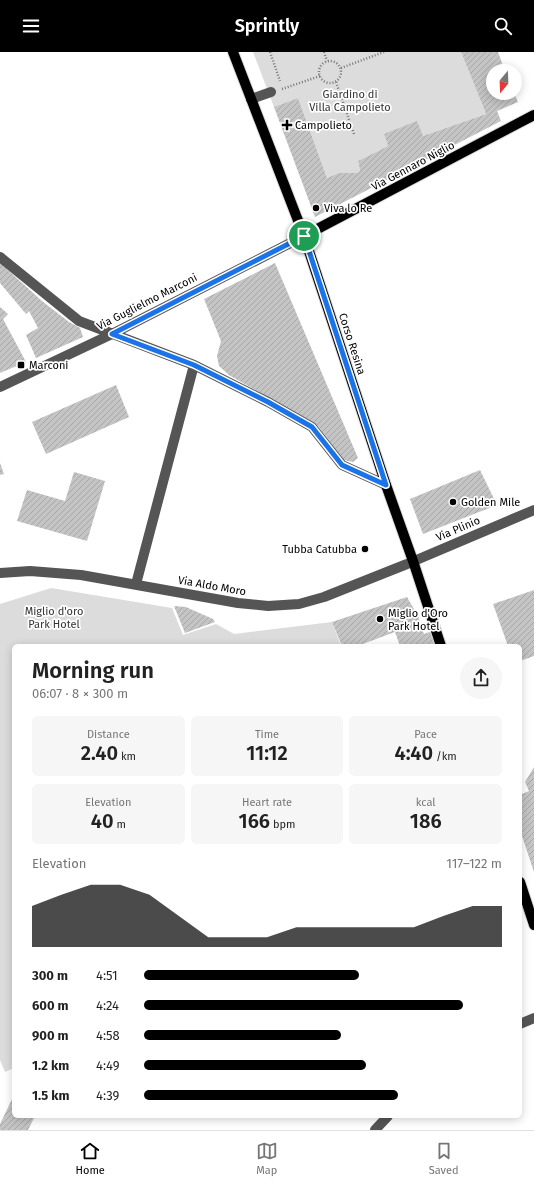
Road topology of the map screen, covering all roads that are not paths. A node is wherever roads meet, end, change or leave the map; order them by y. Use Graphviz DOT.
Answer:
graph roads {
  1 [pos="233,52"];
  2 [pos="271,92"];
  3 [pos="251,99"];
  4 [pos="534,115"];
  5 [pos="304,236"];
  6 [pos="0,257"];
  7 [pos="112,334"];
  8 [pos="194,365"];
  9 [pos="0,387"];
  10 [pos="386,485"];
  11 [pos="534,510"];
  12 [pos="414,561"];
  13 [pos="0,573"];
  14 [pos="136,584"];
  15 [pos="440,644"];
  16 [pos="522,888"];
  17 [pos="534,925"];
  18 [pos="534,1018"];
  19 [pos="522,1023"];
  20 [pos="386,1118"];
  21 [pos="375,1130"];
  1 -- 3 [label="main road, Corso Resina"];
  2 -- 3 [label="street"];
  3 -- 5 [label="main road, Corso Resina"];
  4 -- 5 [label="main road, Via Gennaro Niglio"];
  5 -- 7 [label="street, Via Guglielmo Marconi"];
  5 -- 10 [label="main road, Corso Resina"];
  6 -- 7 [label="street"];
  7 -- 8 [label="street"];
  7 -- 9 [label="street, Via Guglielmo Marconi"];
  8 -- 10 [label="street"];
  8 -- 14 [label="street"];
  10 -- 12 [label="main road, Corso Resina"];
  11 -- 12 [label="street, Via Plinio"];
  12 -- 14 [label="street, Via Aldo Moro"];
  12 -- 15 [label="main road, Corso Resina"];
  13 -- 14 [label="street, Via Aldo Moro"];
  16 -- 17 [label="main road"];
  18 -- 19 [label="street"];
  20 -- 21 [label="street"];
}
